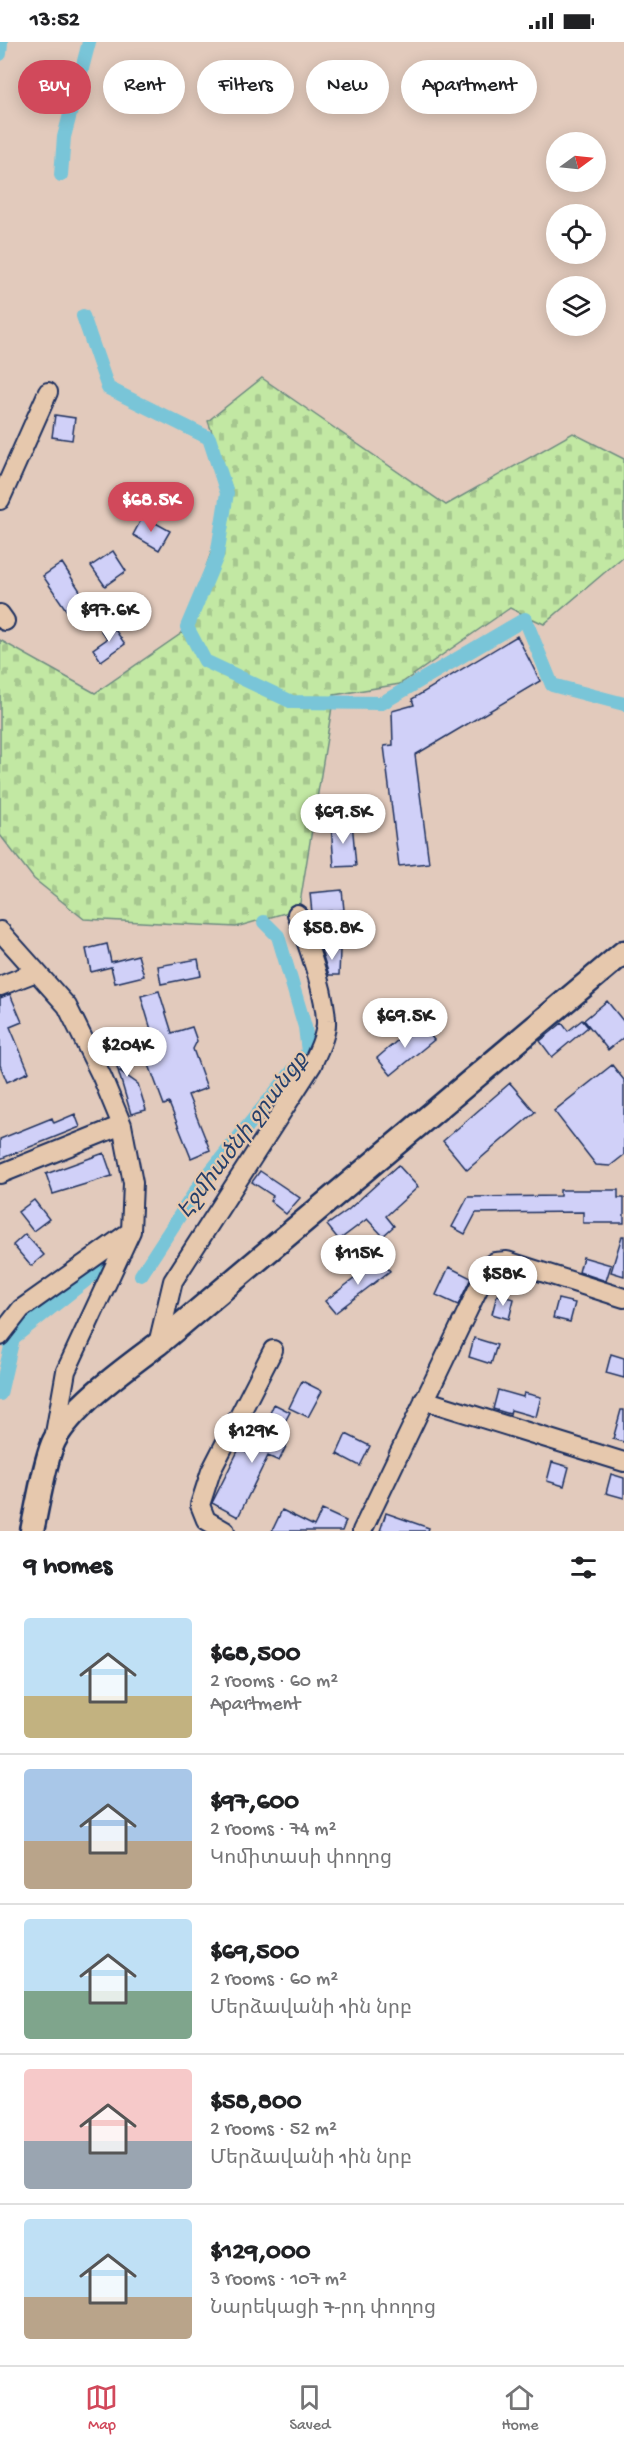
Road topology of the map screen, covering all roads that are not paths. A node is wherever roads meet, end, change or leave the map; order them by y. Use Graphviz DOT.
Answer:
graph roads {
  1 [pos="48,392"];
  2 [pos="0,500"];
  3 [pos="297,914"];
  4 [pos="0,931"];
  5 [pos="624,952"];
  6 [pos="36,972"];
  7 [pos="0,986"];
  8 [pos="122,1125"];
  9 [pos="0,1174"];
  10 [pos="131,1232"];
  11 [pos="624,1298"];
  12 [pos="0,1336"];
  13 [pos="158,1344"];
  14 [pos="273,1350"];
  15 [pos="424,1400"];
  16 [pos="54,1442"];
  17 [pos="624,1462"];
  18 [pos="32,1531"];
  19 [pos="225,1531"];
  20 [pos="362,1531"];
  1 -- 2 [label="street"];
  3 -- 13 [label="street"];
  4 -- 6 [label="street"];
  5 -- 13 [label="main road"];
  6 -- 7 [label="street"];
  6 -- 8 [label="street"];
  8 -- 9 [label="street"];
  8 -- 10 [label="street"];
  10 -- 12 [label="street"];
  10 -- 16 [label="street"];
  11 -- 15 [label="street"];
  13 -- 16 [label="main road"];
  14 -- 19 [label="street"];
  15 -- 17 [label="street"];
  15 -- 20 [label="street"];
  16 -- 18 [label="main road"];
}
